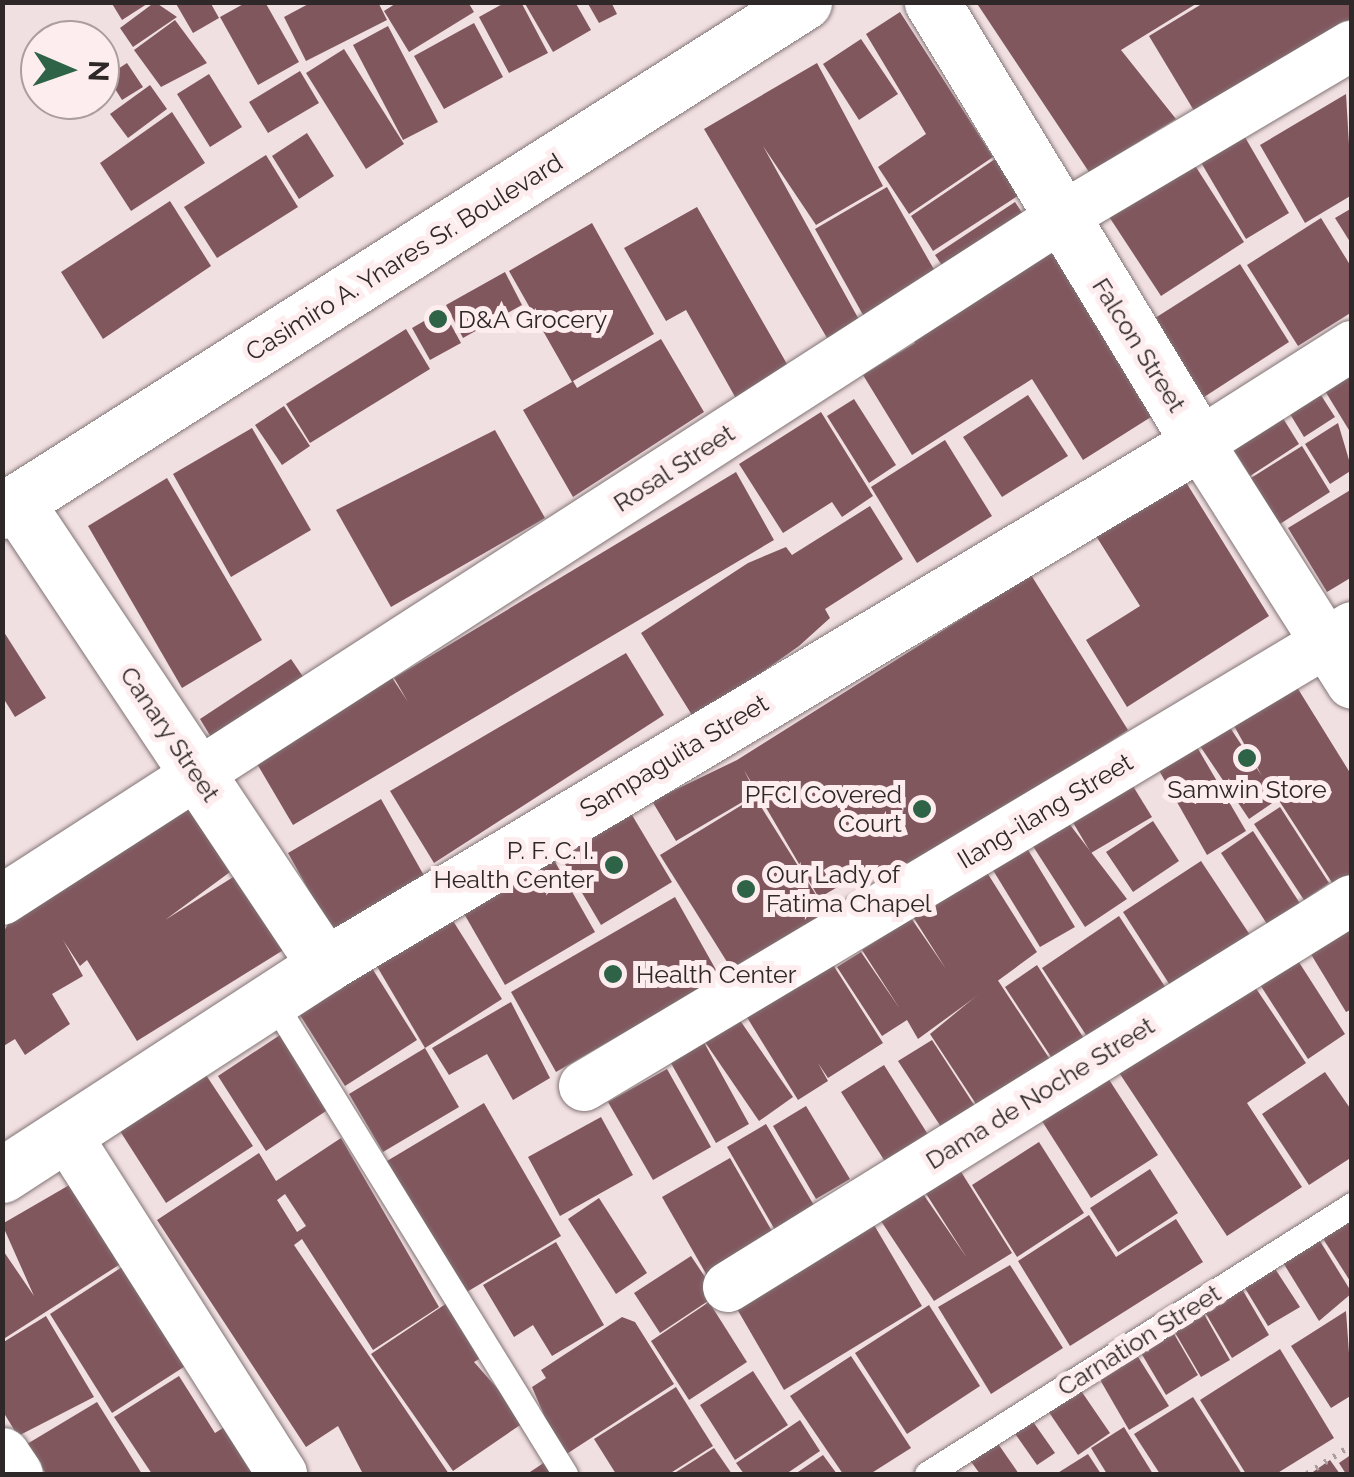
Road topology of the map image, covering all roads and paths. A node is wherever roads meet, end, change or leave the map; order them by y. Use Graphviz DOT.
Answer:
graph roads {
  1 [pos="804,2"];
  2 [pos="932,2"];
  3 [pos="1352,45"];
  4 [pos="1060,218"];
  5 [pos="1352,346"];
  6 [pos="1199,443"];
  7 [pos="10,507"];
  8 [pos="1343,652"];
  9 [pos="198,776"];
  10 [pos="2,900"];
  11 [pos="1352,900"];
  12 [pos="325,965"];
  13 [pos="273,1001"];
  14 [pos="584,1086"];
  15 [pos="64,1133"];
  16 [pos="2,1176"];
  17 [pos="1352,1205"];
  18 [pos="728,1287"];
  19 [pos="1352,1445"];
  20 [pos="2,1455"];
  21 [pos="15,1474"];
  22 [pos="282,1474"];
  23 [pos="565,1474"];
  24 [pos="927,1474"];
  25 [pos="1307,1474"];
  1 -- 7 [label="street, Casimiro A. Ynares Sr. Boulevard"];
  2 -- 4 [label="street, Falcon Street"];
  3 -- 4 [label="street, Rosal Street"];
  4 -- 6 [label="street, Falcon Street"];
  4 -- 9 [label="street, Rosal Street"];
  5 -- 6 [label="street, Sampaguita Street"];
  6 -- 8 [label="street, Falcon Street"];
  6 -- 12 [label="street, Sampaguita Street"];
  7 -- 9 [label="street, Canary Street"];
  8 -- 14 [label="street, Ilang-ilang Street"];
  9 -- 10 [label="street, Rosal Street"];
  9 -- 12 [label="street, Canary Street"];
  11 -- 18 [label="street, Dama de Noche Street"];
  12 -- 13 [label="street, Sampaguita Street"];
  13 -- 15 [label="street, Sampaguita Street"];
  13 -- 23 [label="lane"];
  15 -- 16 [label="street, Sampaguita Street"];
  15 -- 22 [label="street"];
  17 -- 24 [label="lane, Carnation Street"];
  19 -- 25 [label="path"];
  20 -- 21 [label="street"];
}
